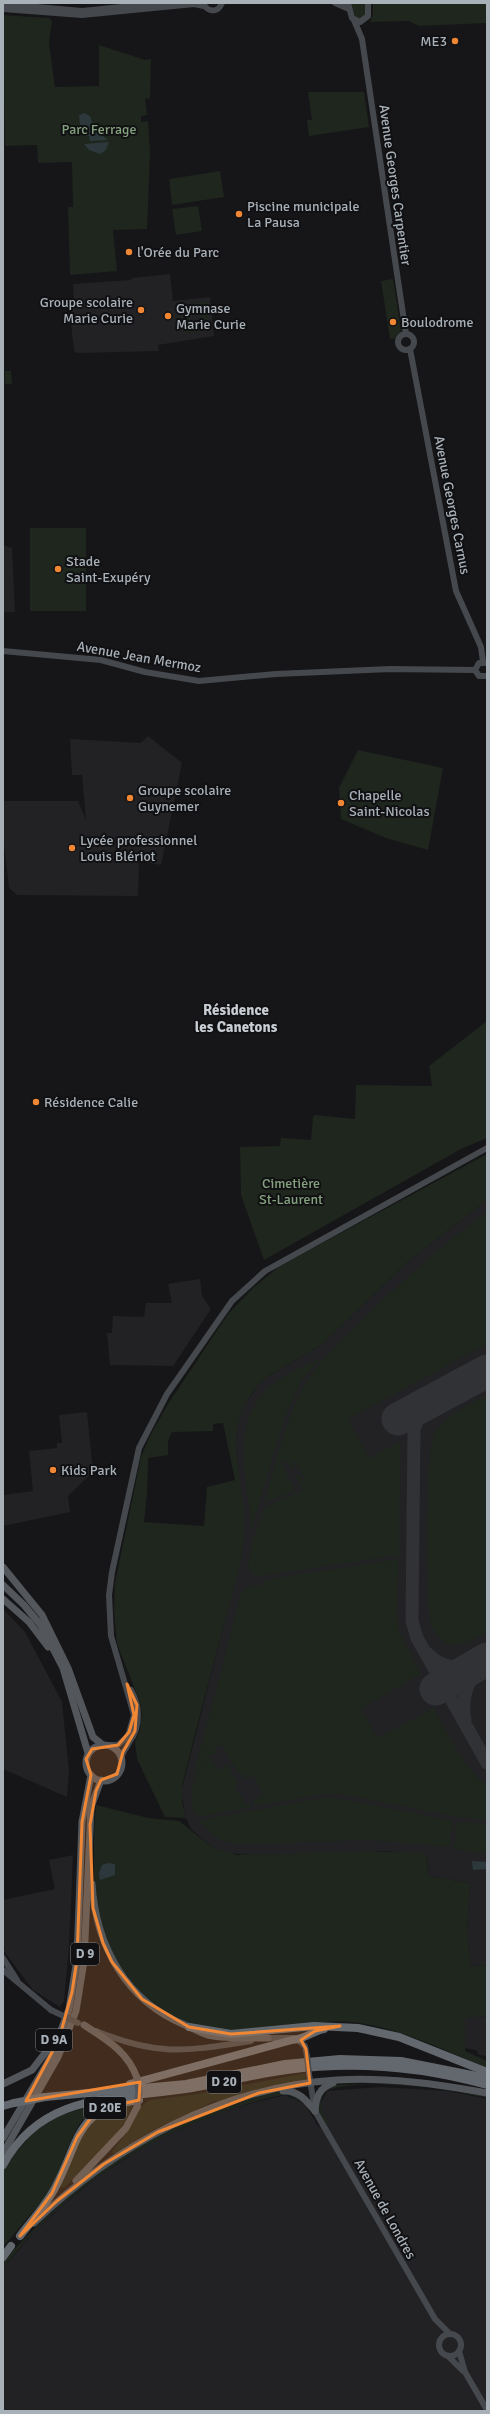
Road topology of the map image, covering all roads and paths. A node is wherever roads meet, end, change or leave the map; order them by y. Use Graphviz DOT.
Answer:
graph roads {
  1 [pos="162,3"];
  2 [pos="223,3"];
  3 [pos="335,3"];
  4 [pos="368,3"];
  5 [pos="3,4"];
  6 [pos="204,4"];
  7 [pos="349,6"];
  8 [pos="3,9"];
  9 [pos="366,19"];
  10 [pos="354,20"];
  11 [pos="362,39"];
  12 [pos="406,334"];
  13 [pos="410,349"];
  14 [pos="3,651"];
  15 [pos="485,663"];
  16 [pos="475,670"];
  17 [pos="487,676"];
  18 [pos="487,1148"];
  19 [pos="3,1567"];
  20 [pos="3,1585"];
  21 [pos="3,1600"];
  22 [pos="40,1624"];
  23 [pos="68,1668"];
  24 [pos="67,1682"];
  25 [pos="127,1684"];
  26 [pos="106,1745"];
  27 [pos="88,1753"];
  28 [pos="121,1758"];
  29 [pos="91,1775"];
  30 [pos="101,1780"];
  31 [pos="90,1846"];
  32 [pos="3,1958"];
  33 [pos="3,1970"];
  34 [pos="75,1973"];
  35 [pos="22,1986"];
  36 [pos="81,2024"];
  37 [pos="340,2026"];
  38 [pos="189,2027"];
  39 [pos="268,2038"];
  40 [pos="300,2040"];
  41 [pos="309,2071"];
  42 [pos="487,2072"];
  43 [pos="256,2076"];
  44 [pos="487,2078"];
  45 [pos="344,2080"];
  46 [pos="310,2083"];
  47 [pos="3,2084"];
  48 [pos="487,2085"];
  49 [pos="92,2092"];
  50 [pos="259,2093"];
  51 [pos="487,2093"];
  52 [pos="3,2106"];
  53 [pos="315,2111"];
  54 [pos="3,2138"];
  55 [pos="3,2153"];
  56 [pos="3,2165"];
  57 [pos="57,2201"];
  58 [pos="20,2236"];
  59 [pos="11,2246"];
  60 [pos="3,2254"];
  61 [pos="3,2257"];
  62 [pos="435,2319"];
  63 [pos="450,2334"];
  64 [pos="440,2340"];
  65 [pos="459,2351"];
  66 [pos="448,2356"];
  67 [pos="465,2372"];
  68 [pos="487,2410"];
  1 -- 5 [label="street"];
  2 -- 6 [label="street"];
  3 -- 7 [label="street"];
  4 -- 9 [label="street, Avenue Georges Carpentier"];
  6 -- 8 [label="street"];
  7 -- 10 [label="street, Avenue Georges Carpentier"];
  9 -- 10 [label="street"];
  9 -- 11 [label="street, Avenue Georges Carpentier"];
  10 -- 11 [label="street, Avenue Georges Carpentier"];
  11 -- 12 [label="street, Avenue Georges Carpentier"];
  12 -- 13 [label="street"];
  12 -- 13 [label="street"];
  13 -- 15 [label="street, Avenue Georges Carnus"];
  14 -- 16 [label="street, Avenue Jean Mermoz"];
  15 -- 16 [label="street"];
  16 -- 17 [label="street"];
  18 -- 25 [label="street"];
  19 -- 23 [label="main road"];
  20 -- 22 [label="main road"];
  21 -- 24 [label="main road"];
  22 -- 23 [label="main road"];
  22 -- 24 [label="main road"];
  23 -- 26 [label="main road"];
  24 -- 27 [label="main road"];
  25 -- 26 [label="street"];
  25 -- 28 [label="street"];
  26 -- 27 [label="main road"];
  26 -- 28 [label="main road"];
  27 -- 29 [label="main road"];
  28 -- 30 [label="main road"];
  29 -- 30 [label="main road"];
  29 -- 34 [label="main road, D 9"];
  30 -- 31 [label="main road, D 9"];
  31 -- 38 [label="main road, D 20E"];
  31 -- 55 [label="main road, D 9"];
  32 -- 35 [label="street"];
  33 -- 35 [label="street, D 20E"];
  34 -- 47 [label="main road, D 9A"];
  34 -- 54 [label="main road, D 9"];
  35 -- 36 [label="street, D 20E, bridge"];
  36 -- 39 [label="street, D 20E"];
  36 -- 57 [label="main road, D 20E, bridge"];
  37 -- 38 [label="highway, D 20E"];
  37 -- 40 [label="highway, D 20E"];
  37 -- 42 [label="highway, D 20E"];
  38 -- 39 [label="main road, D 20E"];
  39 -- 40 [label="street, D 20E"];
  40 -- 41 [label="street, Avenue de Londres, bridge"];
  40 -- 49 [label="highway, D 20E"];
  41 -- 43 [label="highway, D 20"];
  41 -- 46 [label="street, Avenue de Londres"];
  41 -- 48 [label="highway, D 20"];
  43 -- 56 [label="highway, D 20"];
  43 -- 58 [label="highway, D 20E"];
  44 -- 49 [label="highway, D 20"];
  45 -- 46 [label="main road, D 20E"];
  45 -- 51 [label="main road, D 20E"];
  45 -- 53 [label="main road"];
  46 -- 50 [label="main road, D 20E"];
  46 -- 53 [label="street, Avenue de Londres"];
  49 -- 52 [label="highway, D 20, bridge"];
  50 -- 53 [label="main road"];
  50 -- 57 [label="main road, D 20E"];
  53 -- 62 [label="street, Avenue de Londres"];
  57 -- 58 [label="main road, D 20E"];
  58 -- 59 [label="main road, D 20E"];
  59 -- 60 [label="main road, D 20E"];
  59 -- 61 [label="highway, D 20E"];
  62 -- 63 [label="street, Avenue de Londres"];
  62 -- 64 [label="street, Avenue de Londres"];
  63 -- 64 [label="street"];
  63 -- 65 [label="street"];
  64 -- 66 [label="street"];
  65 -- 66 [label="street"];
  65 -- 67 [label="street"];
  66 -- 67 [label="street"];
  67 -- 68 [label="street"];
}
